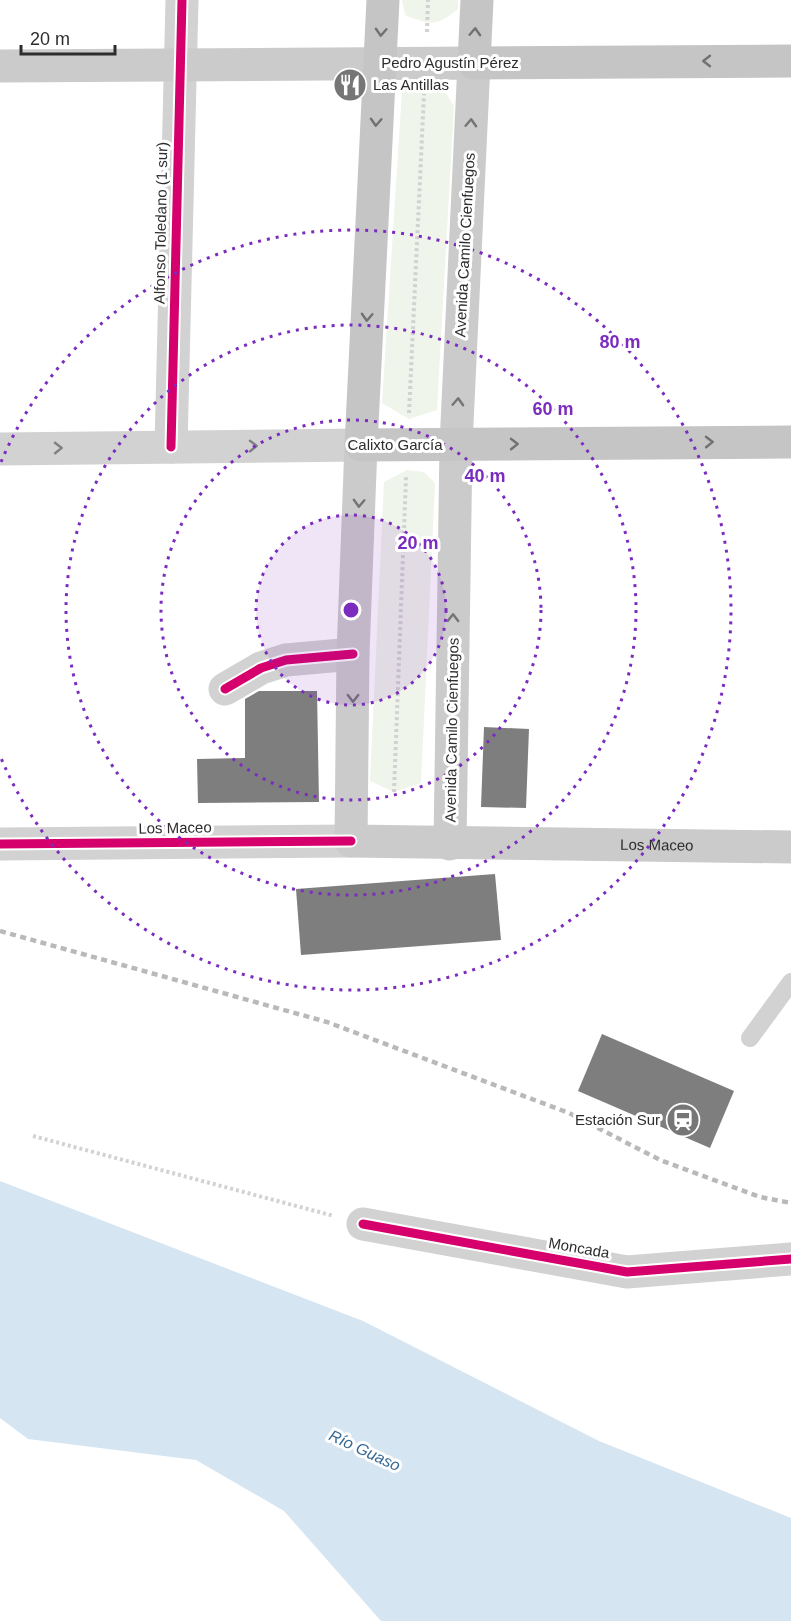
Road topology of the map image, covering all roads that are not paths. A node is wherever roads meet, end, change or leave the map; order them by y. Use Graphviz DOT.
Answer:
graph roads {
  1 [pos="182,0"];
  2 [pos="383,0"];
  3 [pos="477,0"];
  4 [pos="791,61"];
  5 [pos="474,63"];
  6 [pos="379,64"];
  7 [pos="180,65"];
  8 [pos="0,66"];
  9 [pos="791,442"];
  10 [pos="456,444"];
  11 [pos="361,445"];
  12 [pos="171,447"];
  13 [pos="0,448"];
  14 [pos="353,654"];
  15 [pos="225,688"];
  16 [pos="351,841"];
  17 [pos="0,844"];
  18 [pos="450,844"];
  19 [pos="791,847"];
  20 [pos="791,982"];
  21 [pos="750,1038"];
  22 [pos="363,1224"];
  23 [pos="791,1259"];
  1 -- 7 [label="street, Alfonso Toledano (1 sur)"];
  2 -- 6 [label="main road, one-way"];
  5 -- 3 [label="main road, Avenida Camilo Cienfuegos, one-way"];
  4 -- 5 [label="main road, Pedro Agustín Pérez, one-way"];
  5 -- 6 [label="main road, Pedro Agustín Pérez"];
  10 -- 5 [label="main road, Avenida Camilo Cienfuegos, one-way"];
  6 -- 7 [label="main road, Pedro Agustín Pérez"];
  6 -- 11 [label="main road, one-way"];
  7 -- 8 [label="main road, Pedro Agustín Pérez"];
  7 -- 12 [label="street, Alfonso Toledano (1 sur)"];
  10 -- 9 [label="main road, Calixto García, one-way"];
  10 -- 11 [label="main road, Calixto García"];
  18 -- 10 [label="main road, Avenida Camilo Cienfuegos, one-way"];
  12 -- 11 [label="street, Calixto García, one-way"];
  11 -- 14 [label="main road, one-way"];
  13 -- 12 [label="street, Calixto García, one-way"];
  14 -- 15 [label="street"];
  14 -- 16 [label="main road, one-way"];
  16 -- 17 [label="street, Los Maceo"];
  16 -- 18 [label="main road, Avenida Camilo Cienfuegos"];
  18 -- 19 [label="main road, Los Maceo"];
  20 -- 21 [label="lane"];
  22 -- 23 [label="street, Moncada"];
}
